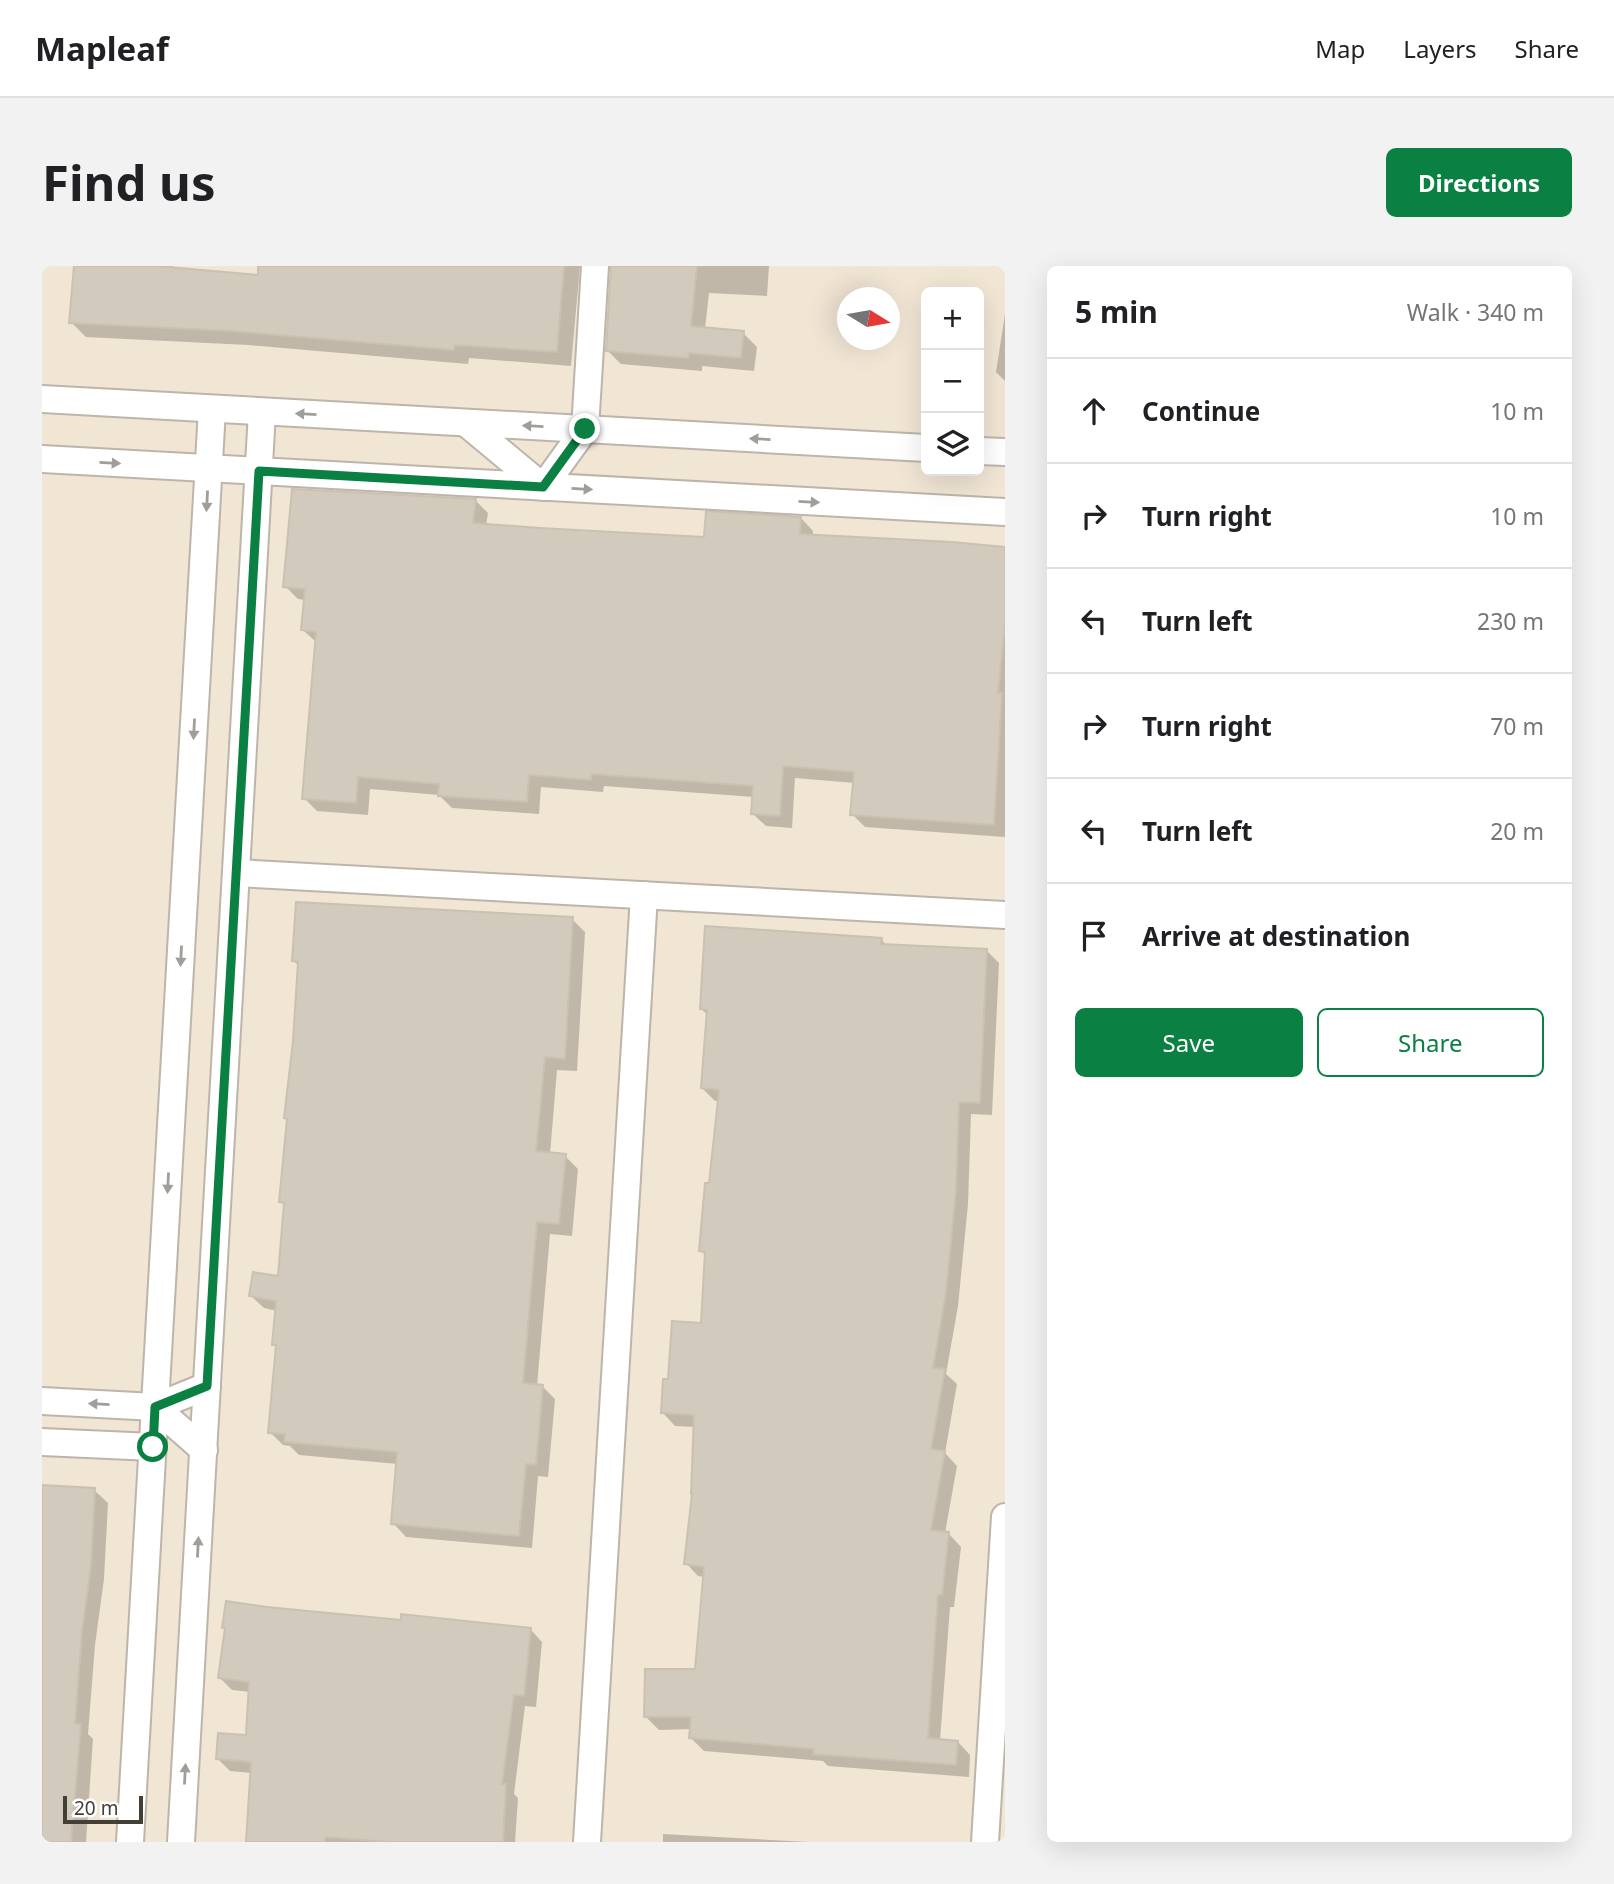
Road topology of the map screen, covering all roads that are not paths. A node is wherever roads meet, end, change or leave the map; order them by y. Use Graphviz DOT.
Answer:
graph roads {
  1 [pos="594,266"];
  2 [pos="42,400"];
  3 [pos="212,409"];
  4 [pos="262,412"];
  5 [pos="467,423"];
  6 [pos="585,429"];
  7 [pos="921,448"];
  8 [pos="984,451"];
  9 [pos="1005,452"];
  10 [pos="42,459"];
  11 [pos="209,468"];
  12 [pos="259,471"];
  13 [pos="543,487"];
  14 [pos="1005,512"];
  15 [pos="236,873"];
  16 [pos="644,895"];
  17 [pos="1005,915"];
  18 [pos="207,1386"];
  19 [pos="42,1401"];
  20 [pos="155,1407"];
  21 [pos="42,1442"];
  22 [pos="153,1447"];
  23 [pos="204,1450"];
  24 [pos="1005,1517"];
  25 [pos="130,1842"];
  26 [pos="181,1842"];
  27 [pos="587,1842"];
  28 [pos="985,1842"];
  1 -- 6 [label="street"];
  2 -- 3 [label="street"];
  3 -- 4 [label="street"];
  3 -- 11 [label="street"];
  5 -- 4 [label="street, one-way"];
  4 -- 12 [label="street"];
  6 -- 5 [label="street, one-way"];
  5 -- 13 [label="street"];
  7 -- 6 [label="street, one-way"];
  6 -- 13 [label="street"];
  8 -- 9 [label="street"];
  10 -- 11 [label="street, one-way"];
  11 -- 12 [label="street"];
  11 -- 20 [label="street, one-way"];
  12 -- 13 [label="street"];
  12 -- 15 [label="street"];
  13 -- 14 [label="street, one-way"];
  15 -- 16 [label="street"];
  15 -- 18 [label="street"];
  16 -- 17 [label="street"];
  16 -- 27 [label="street"];
  18 -- 20 [label="street"];
  18 -- 23 [label="street"];
  20 -- 19 [label="street, one-way"];
  20 -- 22 [label="street"];
  20 -- 23 [label="street"];
  21 -- 22 [label="street"];
  22 -- 25 [label="street"];
  26 -- 23 [label="street, one-way"];
  24 -- 28 [label="street"];
}
